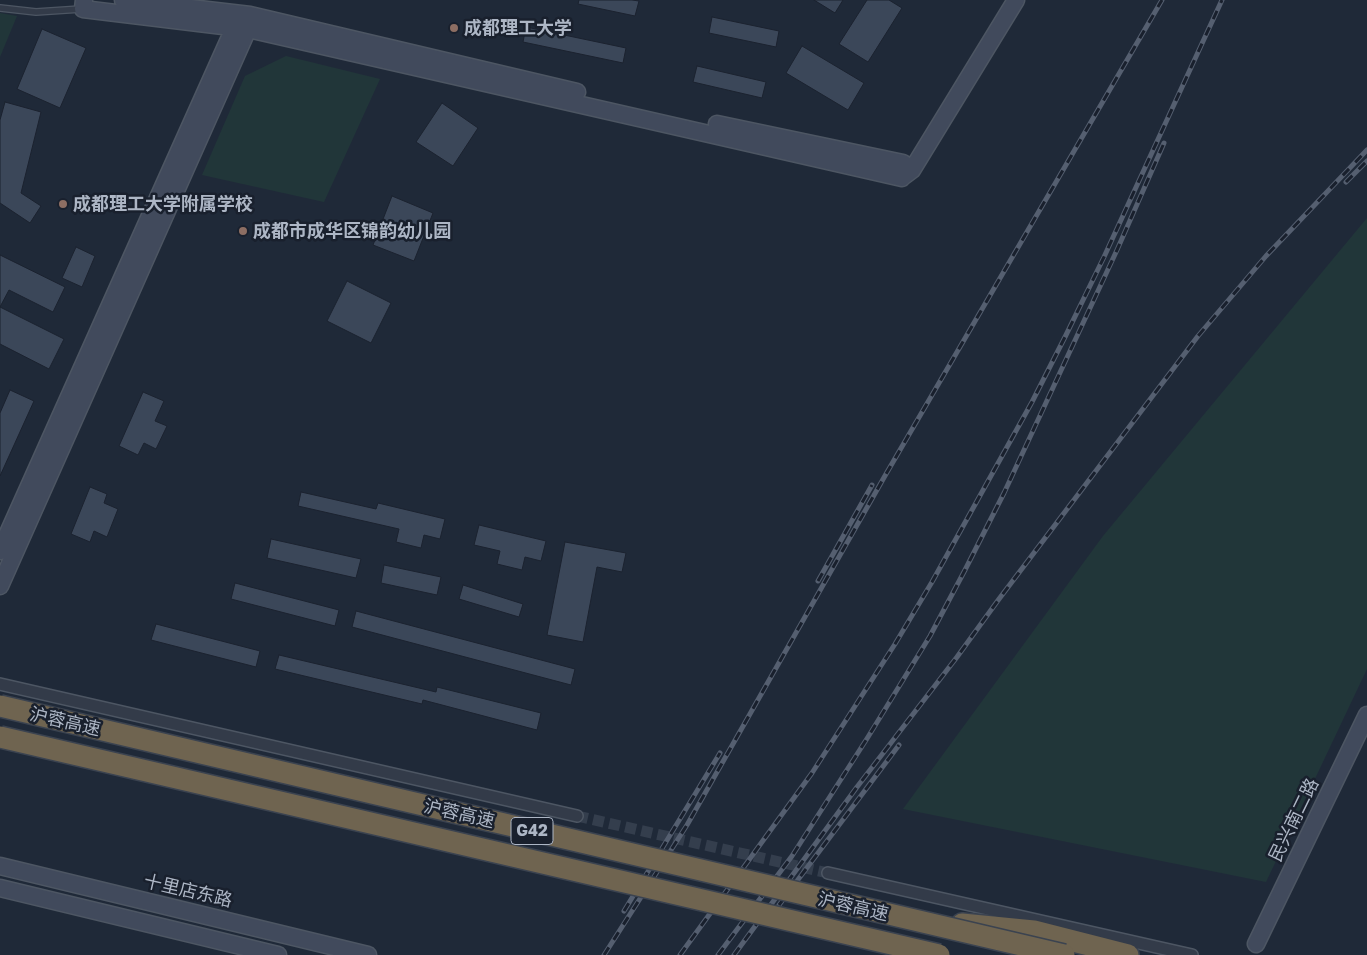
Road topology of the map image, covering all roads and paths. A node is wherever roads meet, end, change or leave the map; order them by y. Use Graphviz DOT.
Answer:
graph roads {
  1 [pos="124,0"];
  2 [pos="1003,0"];
  3 [pos="1016,0"];
  4 [pos="193,4"];
  5 [pos="84,5"];
  6 [pos="0,8"];
  7 [pos="242,21"];
  8 [pos="905,170"];
  9 [pos="0,551"];
  10 [pos="0,586"];
  11 [pos="0,684"];
  12 [pos="0,706"];
  13 [pos="1367,714"];
  14 [pos="0,737"];
  15 [pos="576,816"];
  16 [pos="0,866"];
  17 [pos="828,873"];
  18 [pos="0,888"];
  19 [pos="901,918"];
  20 [pos="1256,944"];
  21 [pos="278,955"];
  22 [pos="368,955"];
  23 [pos="939,955"];
  24 [pos="1064,955"];
  25 [pos="1128,955"];
  26 [pos="1192,955"];
  1 -- 4 [label="street"];
  2 -- 8 [label="street"];
  3 -- 8 [label="street"];
  4 -- 7 [label="street"];
  5 -- 6 [label="lane"];
  5 -- 7 [label="street"];
  7 -- 8 [label="street"];
  7 -- 9 [label="street"];
  7 -- 10 [label="street"];
  11 -- 15 [label="street"];
  12 -- 19 [label="highway, 沪蓉高速 / G42, bridge"];
  13 -- 20 [label="street, 民兴南二路"];
  14 -- 23 [label="highway, 沪蓉高速 / G42, bridge"];
  16 -- 22 [label="street, 十里店东路"];
  17 -- 26 [label="street"];
  18 -- 21 [label="street"];
  19 -- 24 [label="highway, 沪蓉高速 / G42, bridge"];
  19 -- 25 [label="highway, bridge"];
}
